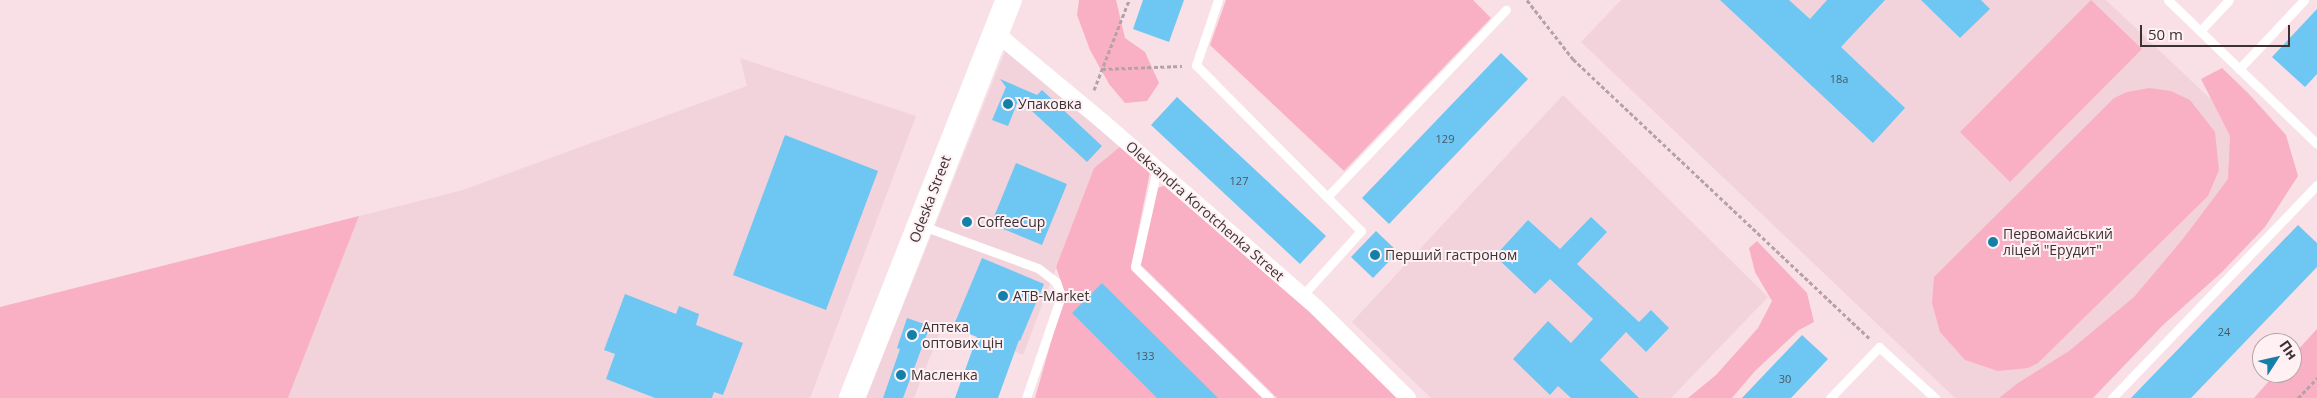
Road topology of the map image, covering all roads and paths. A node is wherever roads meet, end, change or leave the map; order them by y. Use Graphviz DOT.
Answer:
graph roads {
  1 [pos="1009,0"];
  2 [pos="1129,0"];
  3 [pos="1218,0"];
  4 [pos="1527,0"];
  5 [pos="2168,0"];
  6 [pos="2229,0"];
  7 [pos="2304,0"];
  8 [pos="1506,10"];
  9 [pos="2200,31"];
  10 [pos="996,32"];
  11 [pos="1196,65"];
  12 [pos="1102,69"];
  13 [pos="2239,69"];
  14 [pos="1087,108"];
  15 [pos="2317,144"];
  16 [pos="1157,169"];
  17 [pos="2317,185"];
  18 [pos="1328,197"];
  19 [pos="920,225"];
  20 [pos="1302,296"];
  21 [pos="1879,347"];
  22 [pos="2317,378"];
  23 [pos="1930,396"];
  24 [pos="852,398"];
  25 [pos="1026,398"];
  26 [pos="1270,398"];
  27 [pos="1408,398"];
  28 [pos="1830,398"];
  29 [pos="2112,398"];
  30 [pos="2298,398"];
  1 -- 10 [label="main road, Odeska Street"];
  2 -- 12 [label="path"];
  3 -- 11 [label="lane"];
  4 -- 21 [label="path"];
  5 -- 9 [label="lane"];
  6 -- 9 [label="lane"];
  7 -- 13 [label="lane"];
  8 -- 18 [label="lane"];
  9 -- 13 [label="lane"];
  10 -- 14 [label="street, Oleksandra Korotchenka Street"];
  10 -- 19 [label="main road, Odeska Street"];
  11 -- 12 [label="path"];
  11 -- 18 [label="lane"];
  12 -- 14 [label="path"];
  13 -- 15 [label="lane"];
  14 -- 16 [label="street, Oleksandra Korotchenka Street"];
  16 -- 20 [label="street, Oleksandra Korotchenka Street"];
  16 -- 26 [label="lane"];
  17 -- 29 [label="lane"];
  18 -- 20 [label="lane"];
  19 -- 24 [label="main road, Odeska Street"];
  19 -- 25 [label="lane"];
  20 -- 27 [label="street, Oleksandra Korotchenka Street"];
  21 -- 23 [label="lane"];
  21 -- 28 [label="lane"];
  22 -- 30 [label="path"];
}
